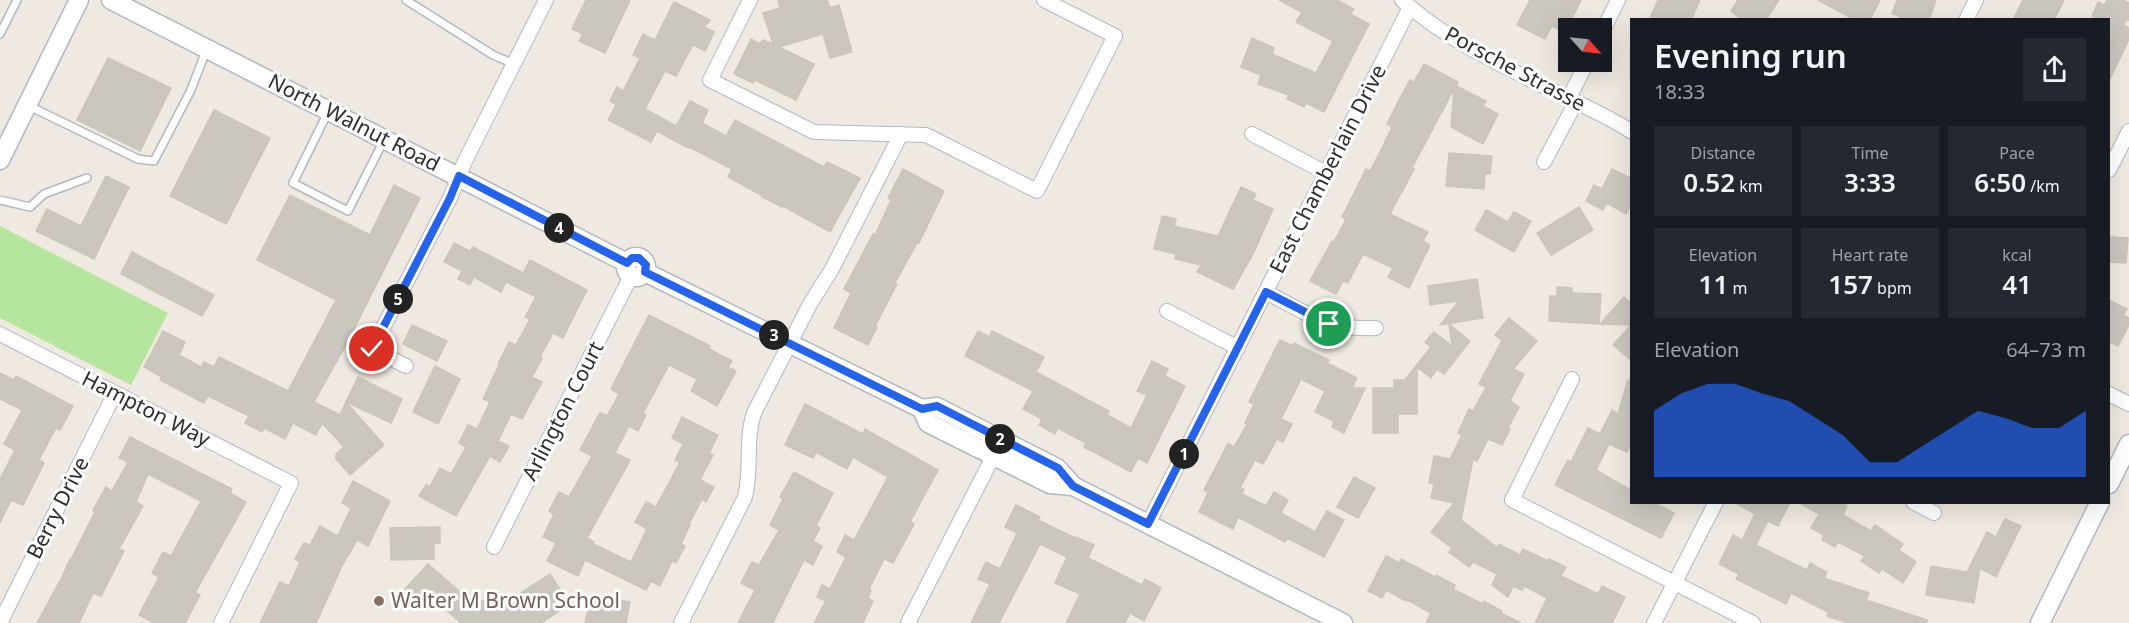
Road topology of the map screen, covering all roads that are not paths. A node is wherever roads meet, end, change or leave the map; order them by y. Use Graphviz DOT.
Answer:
graph roads {
  1 [pos="79,0"];
  2 [pos="111,0"];
  3 [pos="406,0"];
  4 [pos="546,0"];
  5 [pos="750,0"];
  6 [pos="1044,0"];
  7 [pos="1618,0"];
  8 [pos="1976,0"];
  9 [pos="15,1"];
  10 [pos="1406,3"];
  11 [pos="1609,18"];
  12 [pos="1967,18"];
  13 [pos="0,34"];
  14 [pos="207,48"];
  15 [pos="514,64"];
  16 [pos="1583,72"];
  17 [pos="1572,100"];
  18 [pos="27,105"];
  19 [pos="329,110"];
  20 [pos="1630,131"];
  21 [pos="2129,131"];
  22 [pos="901,134"];
  23 [pos="1252,134"];
  24 [pos="384,138"];
  25 [pos="0,160"];
  26 [pos="1544,162"];
  27 [pos="2110,168"];
  28 [pos="1326,173"];
  29 [pos="459,176"];
  30 [pos="87,178"];
  31 [pos="0,200"];
  32 [pos="634,270"];
  33 [pos="1266,292"];
  34 [pos="1167,311"];
  35 [pos="1376,328"];
  36 [pos="0,334"];
  37 [pos="790,342"];
  38 [pos="1238,348"];
  39 [pos="406,366"];
  40 [pos="1572,379"];
  41 [pos="115,393"];
  42 [pos="2110,394"];
  43 [pos="2129,404"];
  44 [pos="2129,444"];
  45 [pos="997,448"];
  46 [pos="2110,482"];
  47 [pos="1715,504"];
  48 [pos="1917,504"];
  49 [pos="2099,504"];
  50 [pos="1934,513"];
  51 [pos="1148,524"];
  52 [pos="494,547"];
  53 [pos="1675,583"];
  54 [pos="0,623"];
  55 [pos="220,623"];
  56 [pos="681,623"];
  57 [pos="908,623"];
  58 [pos="1343,623"];
  59 [pos="1654,623"];
  60 [pos="1753,623"];
  61 [pos="2040,623"];
  1 -- 18 [label="street"];
  2 -- 14 [label="street, North Walnut Road"];
  3 -- 15 [label="lane"];
  4 -- 15 [label="street"];
  5 -- 22 [label="street"];
  6 -- 22 [label="street"];
  7 -- 11 [label="street"];
  8 -- 12 [label="street"];
  9 -- 13 [label="lane"];
  10 -- 17 [label="street, Porsche Strasse"];
  10 -- 28 [label="street, East Chamberlain Drive"];
  14 -- 18 [label="lane"];
  14 -- 19 [label="street, North Walnut Road"];
  15 -- 29 [label="street"];
  16 -- 17 [label="street"];
  17 -- 20 [label="street, Porsche Strasse"];
  17 -- 26 [label="street"];
  18 -- 25 [label="street"];
  19 -- 24 [label="street, North Walnut Road"];
  19 -- 24 [label="lane"];
  21 -- 27 [label="street"];
  22 -- 37 [label="street"];
  23 -- 28 [label="street"];
  24 -- 29 [label="street, North Walnut Road"];
  28 -- 33 [label="street, East Chamberlain Drive"];
  29 -- 32 [label="street, North Walnut Road"];
  29 -- 39 [label="street"];
  30 -- 31 [label="lane"];
  32 -- 37 [label="street, North Walnut Road"];
  32 -- 52 [label="street, Arlington Court"];
  33 -- 35 [label="street"];
  33 -- 38 [label="street, East Chamberlain Drive"];
  34 -- 38 [label="street"];
  36 -- 41 [label="street, Hampton Way"];
  37 -- 45 [label="street, North Walnut Road"];
  37 -- 56 [label="street"];
  38 -- 51 [label="street, East Chamberlain Drive"];
  40 -- 53 [label="street"];
  41 -- 54 [label="street, Berry Drive"];
  41 -- 55 [label="street, Hampton Way"];
  42 -- 43 [label="street"];
  44 -- 46 [label="street"];
  45 -- 51 [label="street, North Walnut Road"];
  45 -- 57 [label="street"];
  47 -- 53 [label="street"];
  48 -- 50 [label="street"];
  49 -- 61 [label="street"];
  51 -- 58 [label="street, North Walnut Road"];
  53 -- 59 [label="street"];
  53 -- 60 [label="street"];
}
